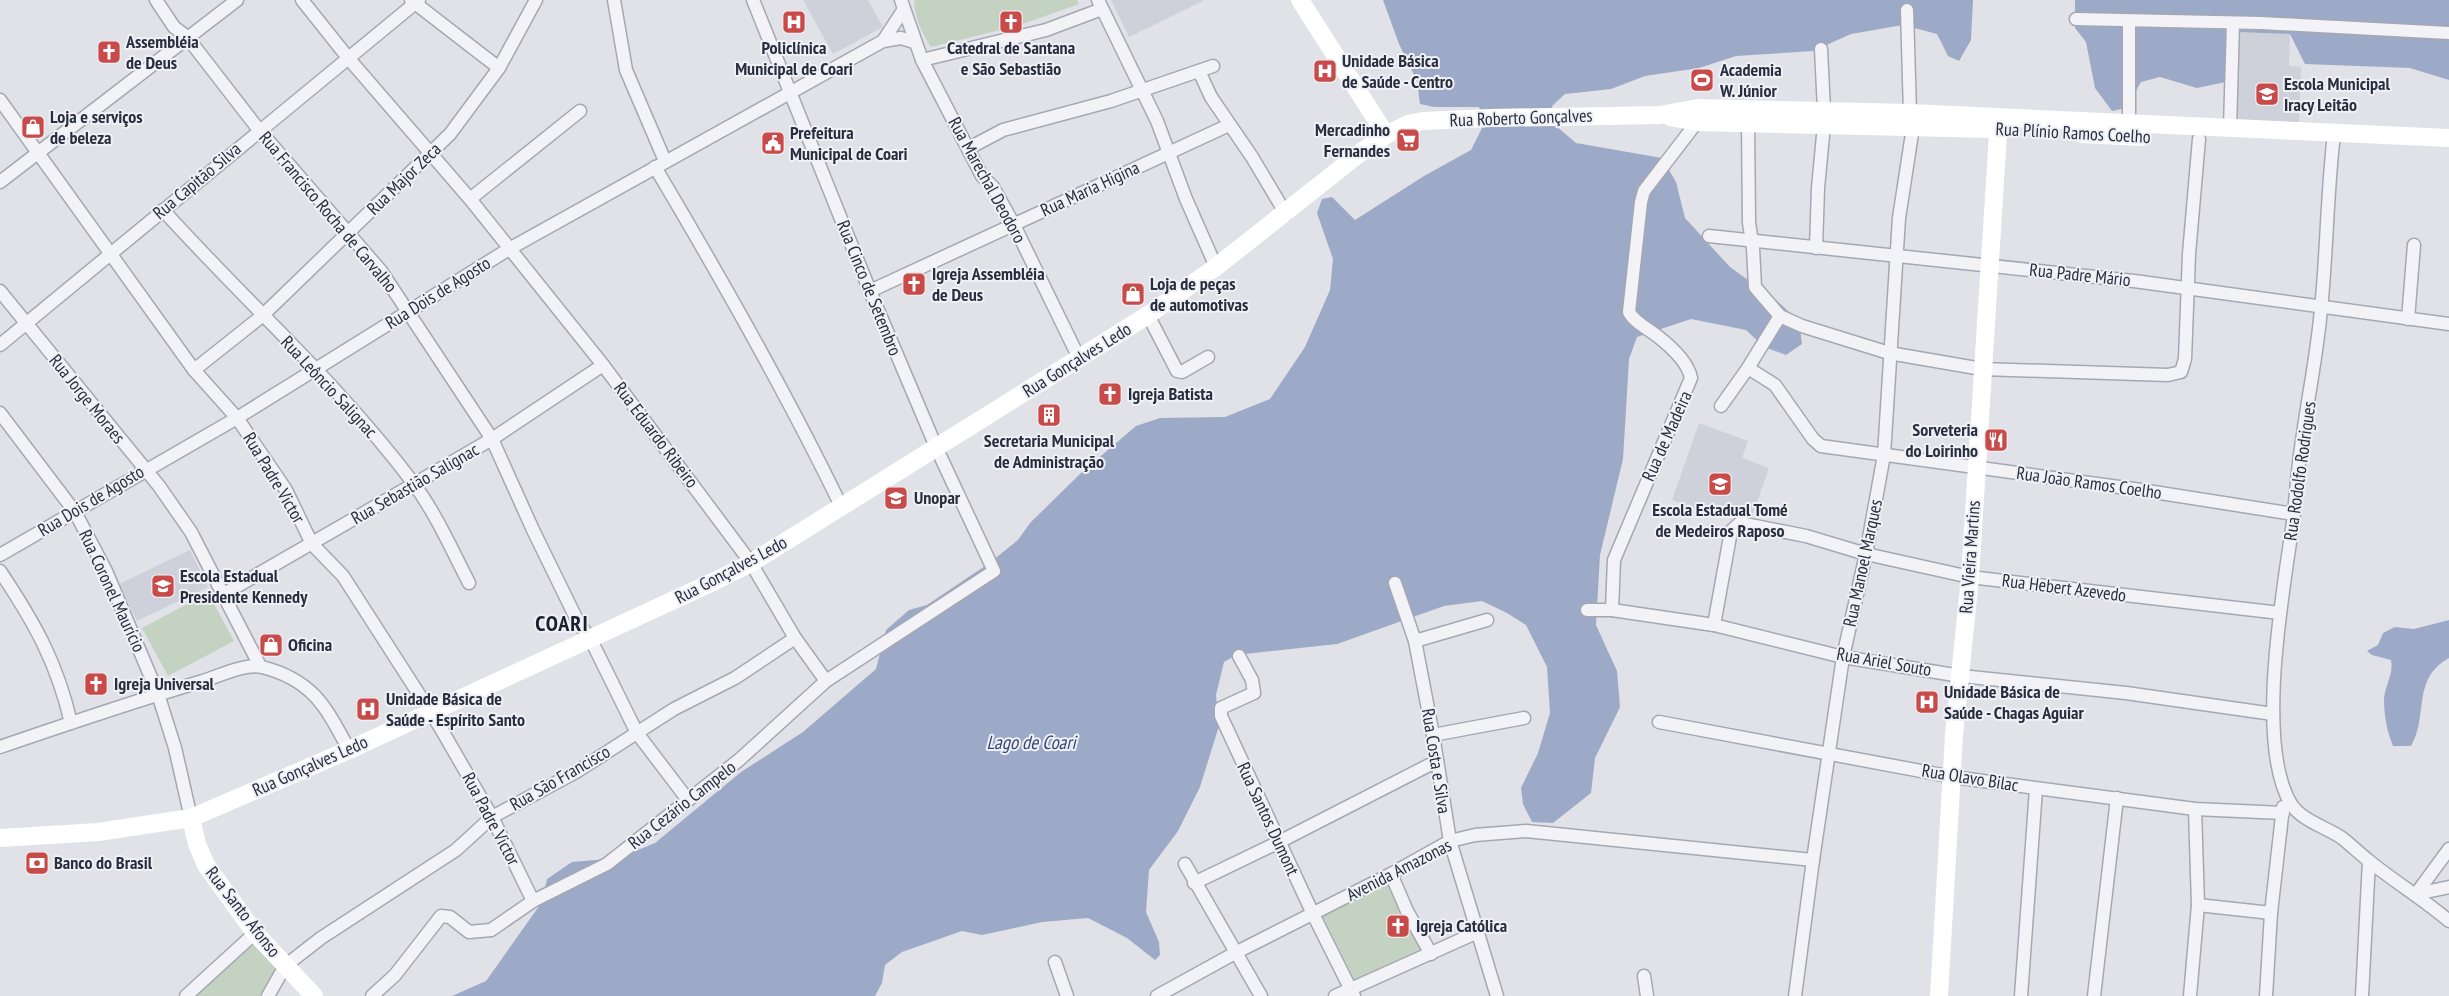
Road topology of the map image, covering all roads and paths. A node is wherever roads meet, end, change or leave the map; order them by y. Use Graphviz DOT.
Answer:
graph roads {
  1 [pos="156,0"];
  2 [pos="236,0"];
  3 [pos="302,0"];
  4 [pos="536,0"];
  5 [pos="614,0"];
  6 [pos="755,0"];
  7 [pos="1300,0"];
  8 [pos="415,1"];
  9 [pos="902,4"];
  10 [pos="1100,4"];
  11 [pos="1907,10"];
  12 [pos="2076,19"];
  13 [pos="2130,21"];
  14 [pos="2233,23"];
  15 [pos="2449,33"];
  16 [pos="186,36"];
  17 [pos="883,41"];
  18 [pos="914,42"];
  19 [pos="1821,49"];
  20 [pos="349,58"];
  21 [pos="922,60"];
  22 [pos="1213,66"];
  23 [pos="499,68"];
  24 [pos="1199,71"];
  25 [pos="791,91"];
  26 [pos="1142,91"];
  27 [pos="0,100"];
  28 [pos="580,111"];
  29 [pos="1698,115"];
  30 [pos="1824,118"];
  31 [pos="1912,120"];
  32 [pos="1748,123"];
  33 [pos="1999,124"];
  34 [pos="2129,124"];
  35 [pos="1229,125"];
  36 [pos="2230,128"];
  37 [pos="259,130"];
  38 [pos="1386,135"];
  39 [pos="2199,138"];
  40 [pos="2449,138"];
  41 [pos="2333,139"];
  42 [pos="969,148"];
  43 [pos="2449,149"];
  44 [pos="39,152"];
  45 [pos="1169,152"];
  46 [pos="430,153"];
  47 [pos="660,164"];
  48 [pos="0,182"];
  49 [pos="470,199"];
  50 [pos="163,210"];
  51 [pos="1286,214"];
  52 [pos="1014,224"];
  53 [pos="348,232"];
  54 [pos="1709,236"];
  55 [pos="1752,240"];
  56 [pos="2414,245"];
  57 [pos="1816,248"];
  58 [pos="509,249"];
  59 [pos="111,254"];
  60 [pos="1896,256"];
  61 [pos="1989,265"];
  62 [pos="1216,267"];
  63 [pos="2188,288"];
  64 [pos="0,291"];
  65 [pos="870,291"];
  66 [pos="2322,308"];
  67 [pos="408,311"];
  68 [pos="1148,315"];
  69 [pos="262,316"];
  70 [pos="1780,316"];
  71 [pos="2408,319"];
  72 [pos="26,323"];
  73 [pos="2449,324"];
  74 [pos="0,345"];
  75 [pos="1889,353"];
  76 [pos="1208,357"];
  77 [pos="1079,358"];
  78 [pos="603,365"];
  79 [pos="1748,368"];
  80 [pos="1982,368"];
  81 [pos="317,369"];
  82 [pos="194,370"];
  83 [pos="1721,406"];
  84 [pos="0,413"];
  85 [pos="237,418"];
  86 [pos="492,439"];
  87 [pos="936,447"];
  88 [pos="1884,455"];
  89 [pos="1976,468"];
  90 [pos="145,470"];
  91 [pos="414,484"];
  92 [pos="841,506"];
  93 [pos="75,512"];
  94 [pos="2294,514"];
  95 [pos="312,544"];
  96 [pos="1866,554"];
  97 [pos="0,555"];
  98 [pos="751,562"];
  99 [pos="0,571"];
  100 [pos="994,571"];
  101 [pos="1970,577"];
  102 [pos="469,583"];
  103 [pos="1396,583"];
  104 [pos="222,595"];
  105 [pos="1587,610"];
  106 [pos="1612,610"];
  107 [pos="2280,613"];
  108 [pos="1487,620"];
  109 [pos="1714,625"];
  110 [pos="795,638"];
  111 [pos="591,640"];
  112 [pos="1415,641"];
  113 [pos="1239,656"];
  114 [pos="1844,657"];
  115 [pos="260,666"];
  116 [pos="1961,676"];
  117 [pos="826,681"];
  118 [pos="158,694"];
  119 [pos="430,711"];
  120 [pos="2272,714"];
  121 [pos="1524,718"];
  122 [pos="1659,722"];
  123 [pos="71,723"];
  124 [pos="637,733"];
  125 [pos="1433,735"];
  126 [pos="0,747"];
  127 [pos="349,750"];
  128 [pos="1830,753"];
  129 [pos="1437,761"];
  130 [pos="1953,778"];
  131 [pos="2036,788"];
  132 [pos="2117,798"];
  133 [pos="688,800"];
  134 [pos="2195,809"];
  135 [pos="2288,809"];
  136 [pos="492,817"];
  137 [pos="192,818"];
  138 [pos="0,838"];
  139 [pos="1450,841"];
  140 [pos="1279,842"];
  141 [pos="2449,849"];
  142 [pos="1813,860"];
  143 [pos="2369,861"];
  144 [pos="1185,864"];
  145 [pos="1392,874"];
  146 [pos="1194,883"];
  147 [pos="2449,887"];
  148 [pos="2416,894"];
  149 [pos="533,901"];
  150 [pos="2198,905"];
  151 [pos="2271,913"];
  152 [pos="1313,914"];
  153 [pos="2449,922"];
  154 [pos="1478,932"];
  155 [pos="255,934"];
  156 [pos="1235,953"];
  157 [pos="1431,954"];
  158 [pos="1054,962"];
  159 [pos="285,966"];
  160 [pos="1644,976"];
  161 [pos="1353,993"];
  162 [pos="186,996"];
  163 [pos="268,996"];
  164 [pos="314,996"];
  165 [pos="372,996"];
  166 [pos="1068,996"];
  167 [pos="1157,996"];
  168 [pos="1261,996"];
  169 [pos="1335,996"];
  170 [pos="1497,996"];
  171 [pos="1646,996"];
  172 [pos="1796,996"];
  173 [pos="1940,996"];
  174 [pos="2020,996"];
  175 [pos="2094,996"];
  176 [pos="2190,996"];
  177 [pos="2266,996"];
  178 [pos="2362,996"];
  1 -- 16 [label="street, Rua Francisco Rocha de Carvalho"];
  2 -- 16 [label="street"];
  3 -- 20 [label="street, Rua Eduardo Ribeiro"];
  4 -- 23 [label="street, Rua Major Zeca"];
  5 -- 47 [label="street"];
  6 -- 25 [label="street, Rua Cinco de Setembro"];
  7 -- 38 [label="main road"];
  8 -- 20 [label="street, Rua Capitão Silva"];
  8 -- 23 [label="street"];
  9 -- 17 [label="street, Rua Dois de Agosto"];
  9 -- 18 [label="street, Rua Marechal Deodoro"];
  10 -- 21 [label="street"];
  10 -- 26 [label="street"];
  11 -- 31 [label="street, Rua Manoel Marques"];
  12 -- 13 [label="street"];
  13 -- 14 [label="street"];
  13 -- 34 [label="street"];
  14 -- 15 [label="street"];
  14 -- 36 [label="street"];
  16 -- 37 [label="street, Rua Francisco Rocha de Carvalho"];
  16 -- 44 [label="street"];
  17 -- 18 [label="street, Rua Dois de Agosto"];
  17 -- 25 [label="street, Rua Dois de Agosto"];
  18 -- 21 [label="street, Rua Marechal Deodoro"];
  19 -- 30 [label="street"];
  20 -- 37 [label="street, Rua Capitão Silva"];
  20 -- 46 [label="street, Rua Eduardo Ribeiro"];
  21 -- 42 [label="street, Rua Marechal Deodoro"];
  22 -- 24 [label="street"];
  23 -- 46 [label="street, Rua Major Zeca"];
  24 -- 26 [label="street"];
  24 -- 35 [label="street"];
  25 -- 47 [label="street, Rua Dois de Agosto"];
  25 -- 65 [label="street, Rua Cinco de Setembro"];
  26 -- 42 [label="street"];
  26 -- 45 [label="street"];
  27 -- 44 [label="street, Rua Padre Victor"];
  28 -- 49 [label="street"];
  29 -- 30 [label="main road, Rua Plínio Ramos Coelho"];
  29 -- 32 [label="main road, Rua Plínio Ramos Coelho"];
  29 -- 38 [label="main road, Rua Roberto Gonçalves"];
  29 -- 106 [label="street, Rua de Madeira"];
  30 -- 31 [label="main road, Rua Plínio Ramos Coelho"];
  30 -- 32 [label="main road, Rua Plínio Ramos Coelho"];
  30 -- 57 [label="street"];
  31 -- 33 [label="main road, Rua Plínio Ramos Coelho"];
  31 -- 60 [label="street, Rua Manoel Marques"];
  32 -- 55 [label="street"];
  33 -- 34 [label="main road, Rua Plínio Ramos Coelho"];
  33 -- 39 [label="main road, Rua Plínio Ramos Coelho"];
  33 -- 61 [label="main road, Rua Vieira Martins"];
  34 -- 36 [label="main road, Rua Plínio Ramos Coelho"];
  35 -- 45 [label="street, Rua Maria Higina"];
  35 -- 51 [label="street"];
  36 -- 41 [label="main road, Rua Plínio Ramos Coelho"];
  37 -- 50 [label="street, Rua Capitão Silva"];
  37 -- 53 [label="street, Rua Francisco Rocha de Carvalho"];
  38 -- 51 [label="main road, Rua Gonçalves Ledo"];
  39 -- 41 [label="main road, Rua Plínio Ramos Coelho"];
  39 -- 63 [label="street"];
  40 -- 41 [label="main road, Rua Plínio Ramos Coelho"];
  41 -- 43 [label="main road, Rua Plínio Ramos Coelho"];
  41 -- 66 [label="street, Rua Rodolfo Rodrigues"];
  42 -- 52 [label="street, Rua Marechal Deodoro"];
  44 -- 48 [label="street"];
  44 -- 59 [label="street, Rua Padre Victor"];
  45 -- 52 [label="street, Rua Maria Higina"];
  45 -- 62 [label="street"];
  46 -- 49 [label="street, Rua Eduardo Ribeiro"];
  46 -- 53 [label="street, Rua Major Zeca"];
  47 -- 58 [label="street, Rua Dois de Agosto"];
  47 -- 92 [label="street"];
  49 -- 58 [label="street, Rua Eduardo Ribeiro"];
  50 -- 59 [label="street, Rua Capitão Silva"];
  50 -- 69 [label="street, Rua Leôncio Salignac"];
  51 -- 62 [label="main road, Rua Gonçalves Ledo"];
  52 -- 65 [label="street, Rua Maria Higina"];
  52 -- 77 [label="street, Rua Marechal Deodoro"];
  53 -- 67 [label="street, Rua Francisco Rocha de Carvalho"];
  53 -- 69 [label="street, Rua Major Zeca"];
  54 -- 55 [label="street, Rua Padre Mário"];
  55 -- 57 [label="street, Rua Padre Mário"];
  55 -- 70 [label="street"];
  56 -- 71 [label="street"];
  57 -- 60 [label="street, Rua Padre Mário"];
  58 -- 67 [label="street, Rua Dois de Agosto"];
  58 -- 78 [label="street, Rua Eduardo Ribeiro"];
  59 -- 72 [label="street, Rua Capitão Silva"];
  59 -- 82 [label="street, Rua Padre Victor"];
  60 -- 61 [label="street, Rua Padre Mário"];
  60 -- 75 [label="street, Rua Manoel Marques"];
  61 -- 63 [label="street, Rua Padre Mário"];
  61 -- 80 [label="main road, Rua Vieira Martins"];
  62 -- 68 [label="main road, Rua Gonçalves Ledo"];
  63 -- 66 [label="street, Rua Padre Mário"];
  63 -- 80 [label="street"];
  64 -- 72 [label="street, Rua Jorge Moraes"];
  65 -- 87 [label="street, Rua Cinco de Setembro"];
  66 -- 71 [label="street, Rua Padre Mário"];
  66 -- 94 [label="street, Rua Rodolfo Rodrigues"];
  67 -- 81 [label="street, Rua Dois de Agosto"];
  67 -- 86 [label="street, Rua Francisco Rocha de Carvalho"];
  68 -- 76 [label="street"];
  68 -- 77 [label="main road, Rua Gonçalves Ledo"];
  69 -- 81 [label="street, Rua Leôncio Salignac"];
  69 -- 82 [label="street, Rua Major Zeca"];
  70 -- 75 [label="street"];
  70 -- 79 [label="street"];
  71 -- 73 [label="street, Rua Padre Mário"];
  72 -- 74 [label="street, Rua Capitão Silva"];
  72 -- 90 [label="street, Rua Jorge Moraes"];
  75 -- 80 [label="street"];
  75 -- 88 [label="street, Rua Manoel Marques"];
  77 -- 87 [label="main road, Rua Gonçalves Ledo"];
  78 -- 86 [label="street, Rua Sebastião Salignac"];
  78 -- 98 [label="street, Rua Eduardo Ribeiro"];
  79 -- 83 [label="street"];
  79 -- 88 [label="street, Rua João Ramos Coelho"];
  80 -- 89 [label="main road, Rua Vieira Martins"];
  81 -- 85 [label="street, Rua Dois de Agosto"];
  81 -- 91 [label="street, Rua Leôncio Salignac"];
  82 -- 85 [label="street, Rua Padre Victor"];
  84 -- 93 [label="street, Rua Coronel Maurício"];
  85 -- 90 [label="street, Rua Dois de Agosto"];
  85 -- 95 [label="street, Rua Padre Victor"];
  86 -- 91 [label="street, Rua Sebastião Salignac"];
  86 -- 111 [label="street, Rua Francisco Rocha de Carvalho"];
  87 -- 92 [label="main road, Rua Gonçalves Ledo"];
  87 -- 100 [label="street, Rua Cinco de Setembro"];
  88 -- 89 [label="street, Rua João Ramos Coelho"];
  88 -- 96 [label="street, Rua Manoel Marques"];
  89 -- 94 [label="street, Rua João Ramos Coelho"];
  89 -- 101 [label="main road, Rua Vieira Martins"];
  90 -- 93 [label="street, Rua Dois de Agosto"];
  90 -- 104 [label="street, Rua Jorge Moraes"];
  91 -- 95 [label="street, Rua Sebastião Salignac"];
  91 -- 102 [label="street, Rua Leôncio Salignac"];
  92 -- 98 [label="main road, Rua Gonçalves Ledo"];
  93 -- 97 [label="street, Rua Dois de Agosto"];
  93 -- 118 [label="street, Rua Coronel Maurício"];
  94 -- 107 [label="street, Rua Rodolfo Rodrigues"];
  95 -- 104 [label="street, Rua Sebastião Salignac"];
  95 -- 119 [label="street, Rua Padre Victor"];
  96 -- 101 [label="street, Rua Hebert Azevedo"];
  96 -- 109 [label="street, Rua Hebert Azevedo"];
  96 -- 114 [label="street, Rua Manoel Marques"];
  98 -- 110 [label="street, Rua Eduardo Ribeiro"];
  98 -- 111 [label="main road, Rua Gonçalves Ledo"];
  99 -- 123 [label="street"];
  100 -- 117 [label="street, Rua Cezário Campelo"];
  101 -- 107 [label="street, Rua Hebert Azevedo"];
  101 -- 116 [label="main road, Rua Vieira Martins"];
  103 -- 112 [label="street, Rua Costa e Silva"];
  104 -- 115 [label="street, Rua Jorge Moraes"];
  105 -- 106 [label="street, Rua Ariel Souto"];
  106 -- 109 [label="street, Rua Ariel Souto"];
  107 -- 120 [label="street, Rua Rodolfo Rodrigues"];
  108 -- 112 [label="street"];
  109 -- 114 [label="street, Rua Ariel Souto"];
  110 -- 117 [label="street, Rua Eduardo Ribeiro"];
  110 -- 124 [label="street, Rua São Francisco"];
  111 -- 119 [label="main road, Rua Gonçalves Ledo"];
  111 -- 124 [label="street, Rua Francisco Rocha de Carvalho"];
  112 -- 125 [label="street, Rua Costa e Silva"];
  113 -- 140 [label="street, Rua Santos Dumont"];
  114 -- 116 [label="street, Rua Ariel Souto"];
  114 -- 128 [label="street, Rua Manoel Marques"];
  115 -- 118 [label="street"];
  115 -- 127 [label="street"];
  116 -- 120 [label="street, Rua Ariel Souto"];
  116 -- 130 [label="main road, Rua Vieira Martins"];
  117 -- 133 [label="street, Rua Cezário Campelo"];
  118 -- 123 [label="street"];
  118 -- 137 [label="street, Rua Coronel Maurício"];
  119 -- 127 [label="main road, Rua Gonçalves Ledo"];
  119 -- 136 [label="street, Rua Padre Victor"];
  120 -- 135 [label="street, Rua Rodolfo Rodrigues"];
  121 -- 125 [label="street"];
  122 -- 128 [label="street, Rua Olavo Bilac"];
  123 -- 126 [label="street"];
  124 -- 133 [label="street, Rua Francisco Rocha de Carvalho"];
  124 -- 136 [label="street, Rua São Francisco"];
  125 -- 129 [label="street, Rua Costa e Silva"];
  127 -- 137 [label="main road, Rua Gonçalves Ledo"];
  128 -- 130 [label="street, Rua Olavo Bilac"];
  128 -- 142 [label="street, Rua Manoel Marques"];
  129 -- 139 [label="street, Rua Costa e Silva"];
  129 -- 140 [label="street"];
  130 -- 131 [label="street, Rua Olavo Bilac"];
  130 -- 173 [label="main road, Rua Vieira Martins"];
  131 -- 132 [label="street, Rua Olavo Bilac"];
  131 -- 174 [label="street"];
  132 -- 134 [label="street, Rua Olavo Bilac"];
  132 -- 175 [label="street"];
  133 -- 149 [label="street, Rua Cezário Campelo"];
  134 -- 135 [label="street, Rua Olavo Bilac"];
  134 -- 150 [label="street"];
  135 -- 143 [label="street"];
  135 -- 151 [label="street"];
  136 -- 149 [label="street, Rua Padre Victor"];
  136 -- 159 [label="street, Rua São Francisco"];
  137 -- 138 [label="main road, Rua Gonçalves Ledo"];
  137 -- 155 [label="main road, Rua Santo Afonso"];
  139 -- 142 [label="street, Avenida Amazonas"];
  139 -- 145 [label="street, Avenida Amazonas"];
  139 -- 154 [label="street, Rua Costa e Silva"];
  140 -- 146 [label="street"];
  140 -- 152 [label="street, Rua Santos Dumont"];
  141 -- 148 [label="street"];
  142 -- 172 [label="street, Rua Manoel Marques"];
  143 -- 148 [label="street"];
  143 -- 178 [label="street"];
  144 -- 146 [label="street"];
  145 -- 152 [label="street, Avenida Amazonas"];
  145 -- 157 [label="street"];
  146 -- 156 [label="street"];
  147 -- 148 [label="street"];
  148 -- 153 [label="street"];
  149 -- 165 [label="street, Rua Cezário Campelo"];
  150 -- 151 [label="street"];
  150 -- 176 [label="street"];
  151 -- 177 [label="street"];
  152 -- 156 [label="street, Avenida Amazonas"];
  152 -- 161 [label="street, Rua Santos Dumont"];
  154 -- 157 [label="street"];
  154 -- 170 [label="street, Rua Costa e Silva"];
  155 -- 159 [label="main road, Rua Santo Afonso"];
  155 -- 162 [label="street"];
  156 -- 167 [label="street, Avenida Amazonas"];
  156 -- 168 [label="street"];
  157 -- 161 [label="street"];
  158 -- 166 [label="street"];
  159 -- 163 [label="street"];
  159 -- 164 [label="main road, Rua Santo Afonso"];
  160 -- 171 [label="street"];
  161 -- 169 [label="street"];
}
